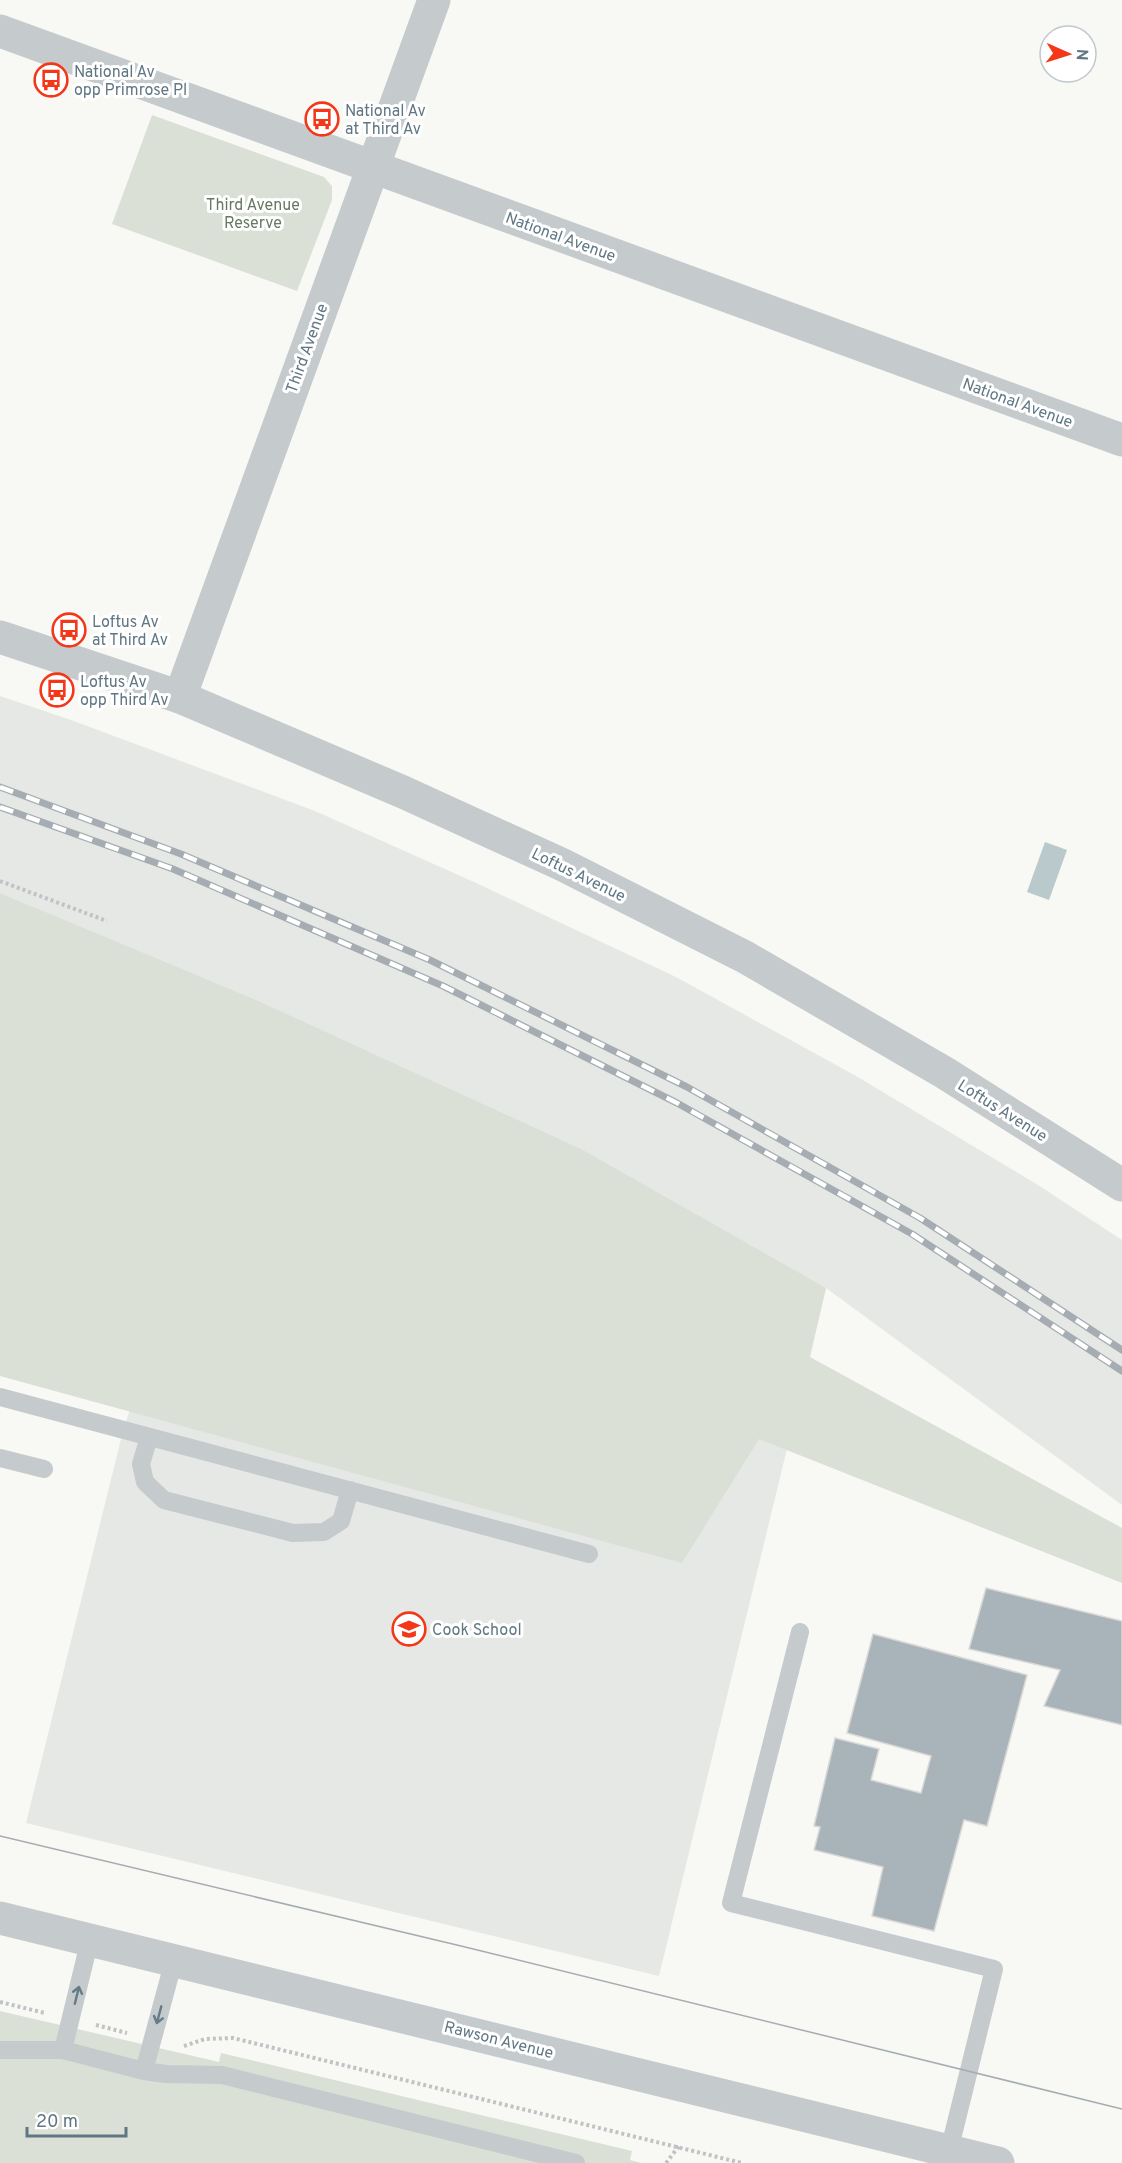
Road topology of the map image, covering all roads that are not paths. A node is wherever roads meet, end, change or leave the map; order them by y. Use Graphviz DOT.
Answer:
graph roads {
  1 [pos="434,0"];
  2 [pos="0,31"];
  3 [pos="372,168"];
  4 [pos="1122,440"];
  5 [pos="0,637"];
  6 [pos="180,697"];
  7 [pos="1122,1185"];
  8 [pos="0,1397"];
  9 [pos="149,1437"];
  10 [pos="0,1458"];
  11 [pos="44,1469"];
  12 [pos="350,1490"];
  13 [pos="589,1554"];
  14 [pos="800,1632"];
  15 [pos="0,1918"];
  16 [pos="90,1939"];
  17 [pos="174,1960"];
  18 [pos="0,2050"];
  19 [pos="63,2050"];
  20 [pos="144,2071"];
  21 [pos="949,2151"];
  22 [pos="576,2163"];
  23 [pos="998,2163"];
  1 -- 3 [label="street, Third Avenue"];
  2 -- 3 [label="street, National Avenue"];
  3 -- 4 [label="street, National Avenue"];
  3 -- 6 [label="street, Third Avenue"];
  5 -- 6 [label="street, Loftus Avenue"];
  6 -- 7 [label="street, Loftus Avenue"];
  8 -- 9 [label="lane"];
  9 -- 12 [label="lane"];
  9 -- 12 [label="lane"];
  10 -- 11 [label="lane"];
  12 -- 13 [label="lane"];
  14 -- 21 [label="lane"];
  15 -- 16 [label="street, Rawson Avenue"];
  16 -- 17 [label="street, Rawson Avenue"];
  19 -- 16 [label="lane, one-way"];
  17 -- 20 [label="lane, one-way"];
  17 -- 21 [label="street, Rawson Avenue"];
  18 -- 19 [label="lane"];
  19 -- 20 [label="lane"];
  20 -- 22 [label="lane"];
  21 -- 23 [label="street, Rawson Avenue"];
}
